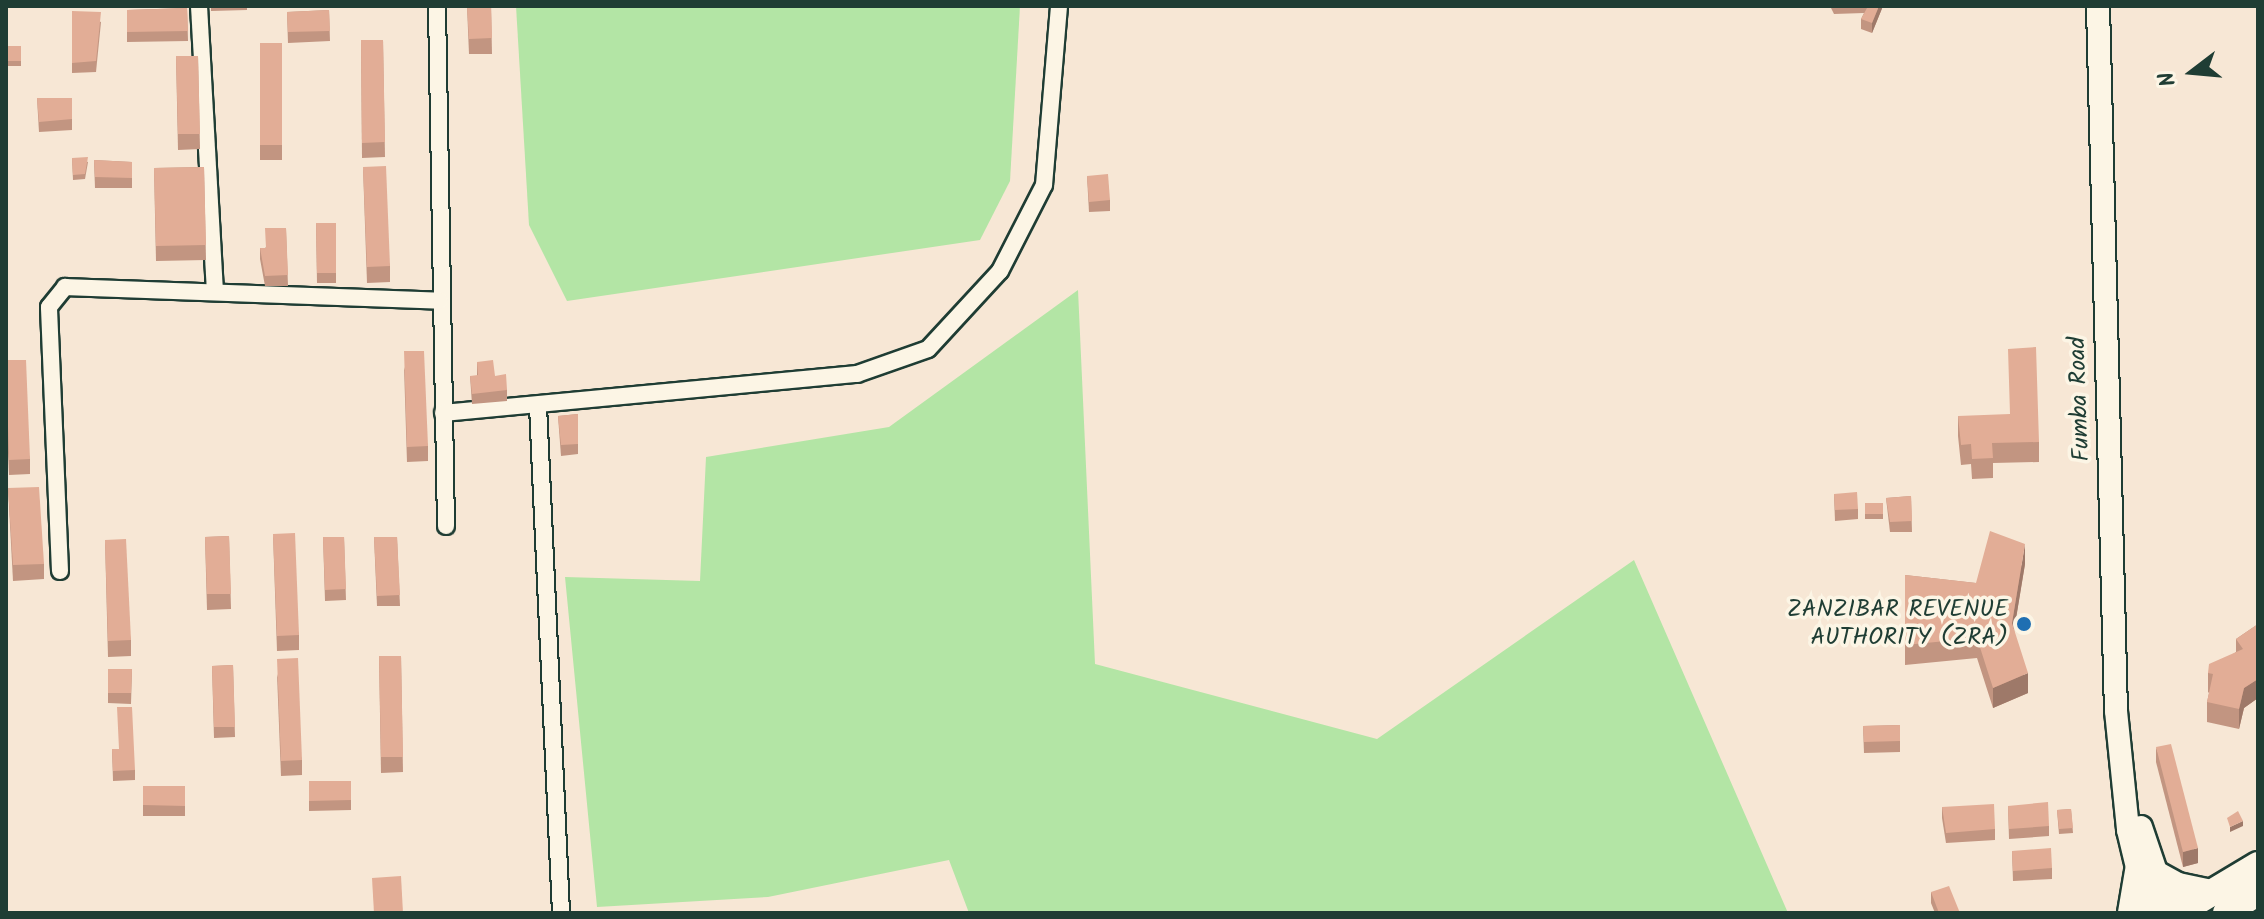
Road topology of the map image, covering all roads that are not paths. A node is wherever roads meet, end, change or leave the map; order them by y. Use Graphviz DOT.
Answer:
graph roads {
  1 [pos="199,6"];
  2 [pos="437,6"];
  3 [pos="1059,6"];
  4 [pos="2098,6"];
  5 [pos="215,289"];
  6 [pos="440,301"];
  7 [pos="538,406"];
  8 [pos="443,413"];
  9 [pos="446,526"];
  10 [pos="60,571"];
  11 [pos="2258,865"];
  12 [pos="2147,872"];
  13 [pos="2258,892"];
  14 [pos="2219,903"];
  15 [pos="561,913"];
  16 [pos="2131,913"];
  17 [pos="2148,913"];
  18 [pos="2170,913"];
  19 [pos="2178,913"];
  1 -- 5 [label="street"];
  2 -- 6 [label="street"];
  3 -- 7 [label="street"];
  4 -- 12 [label="street, Fumba Road"];
  5 -- 6 [label="street"];
  5 -- 10 [label="street"];
  6 -- 8 [label="street"];
  7 -- 8 [label="street"];
  7 -- 15 [label="street"];
  8 -- 9 [label="street"];
  11 -- 14 [label="main road"];
  12 -- 14 [label="main road"];
  12 -- 16 [label="main road"];
  12 -- 17 [label="street, Fumba Road"];
  12 -- 18 [label="street, Fumba Road"];
  13 -- 14 [label="main road"];
  14 -- 19 [label="main road"];
}
